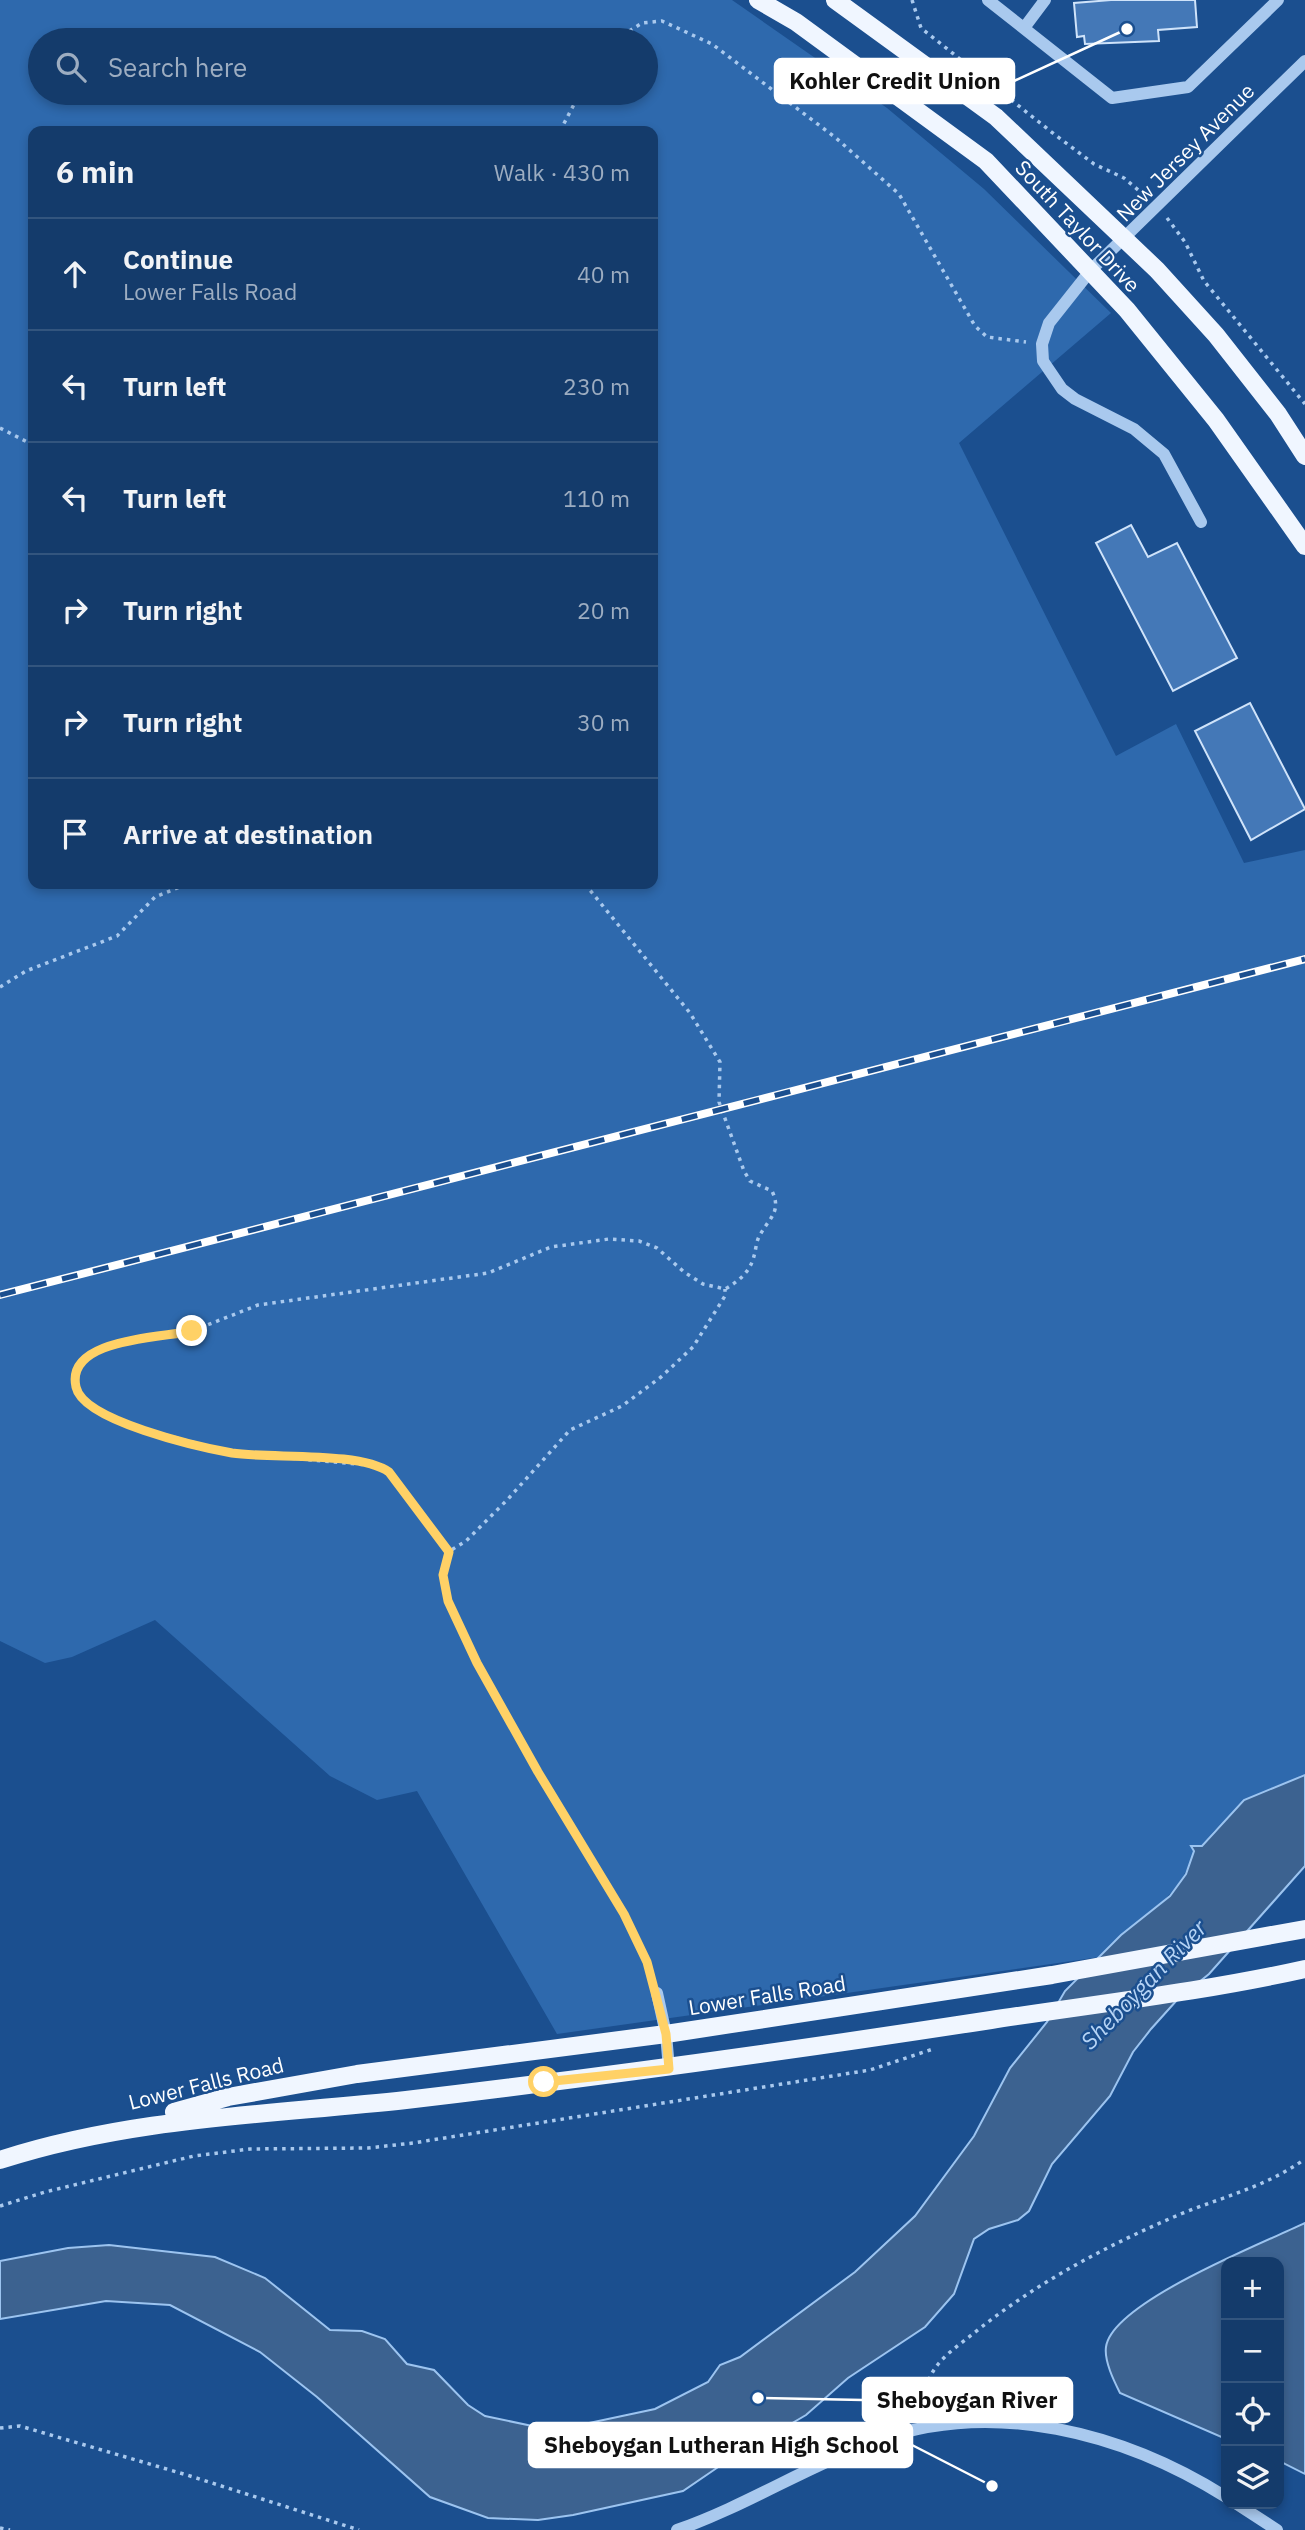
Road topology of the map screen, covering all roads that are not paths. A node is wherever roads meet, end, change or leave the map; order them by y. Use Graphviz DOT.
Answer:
graph roads {
  1 [pos="758,0"];
  2 [pos="835,0"];
  3 [pos="988,0"];
  4 [pos="1045,0"];
  5 [pos="1278,0"];
  6 [pos="1024,28"];
  7 [pos="1305,61"];
  8 [pos="1124,239"];
  9 [pos="1091,270"];
  10 [pos="1305,456"];
  11 [pos="1201,522"];
  12 [pos="1305,546"];
  13 [pos="1305,1929"];
  14 [pos="1305,1969"];
  15 [pos="657,1993"];
  16 [pos="666,2034"];
  17 [pos="669,2069"];
  18 [pos="74,2142"];
  19 [pos="0,2160"];
  20 [pos="1221,2494"];
  21 [pos="1245,2509"];
  22 [pos="708,2524"];
  23 [pos="677,2530"];
  24 [pos="1278,2530"];
  1 -- 9 [label="main road, South Taylor Drive"];
  2 -- 8 [label="main road, South Taylor Drive"];
  3 -- 6 [label="street"];
  4 -- 6 [label="street"];
  5 -- 6 [label="street"];
  7 -- 8 [label="street, New Jersey Avenue"];
  8 -- 9 [label="street, New Jersey Avenue"];
  8 -- 10 [label="main road, South Taylor Drive"];
  9 -- 11 [label="street, New Jersey Avenue"];
  9 -- 12 [label="main road, South Taylor Drive"];
  13 -- 16 [label="main road, Lower Falls Road"];
  14 -- 17 [label="main road, Lower Falls Road"];
  15 -- 16 [label="street"];
  16 -- 17 [label="street"];
  16 -- 18 [label="main road, Lower Falls Road"];
  17 -- 18 [label="main road, Lower Falls Road"];
  18 -- 19 [label="main road, Lower Falls Road"];
  20 -- 22 [label="street"];
  21 -- 24 [label="street"];
  22 -- 23 [label="street"];
}
